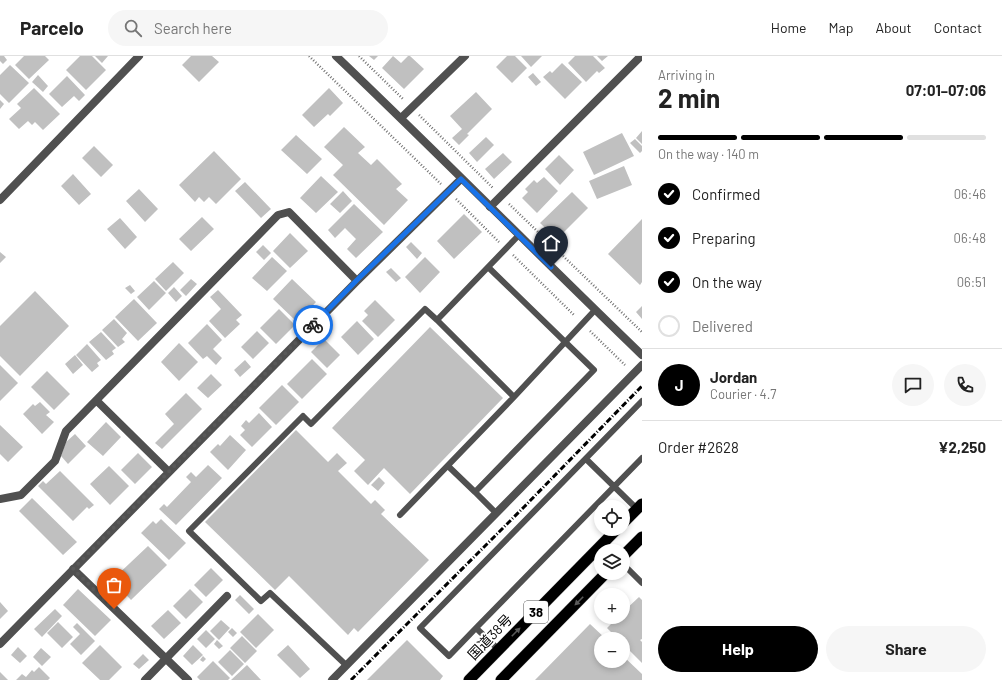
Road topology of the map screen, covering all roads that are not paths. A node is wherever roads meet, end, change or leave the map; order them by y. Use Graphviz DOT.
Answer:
graph roads {
  1 [pos="139,56"];
  2 [pos="336,56"];
  3 [pos="465,56"];
  4 [pos="641,56"];
  5 [pos="401,118"];
  6 [pos="461,179"];
  7 [pos="0,200"];
  8 [pos="490,207"];
  9 [pos="519,235"];
  10 [pos="488,267"];
  11 [pos="357,280"];
  12 [pos="595,310"];
  13 [pos="437,320"];
  14 [pos="565,342"];
  15 [pos="642,355"];
  16 [pos="642,365"];
  17 [pos="514,397"];
  18 [pos="97,401"];
  19 [pos="642,401"];
  20 [pos="642,458"];
  21 [pos="586,459"];
  22 [pos="448,466"];
  23 [pos="169,472"];
  24 [pos="614,487"];
  25 [pos="475,492"];
  26 [pos="0,500"];
  27 [pos="640,506"];
  28 [pos="496,513"];
  29 [pos="400,515"];
  30 [pos="630,516"];
  31 [pos="642,537"];
  32 [pos="630,549"];
  33 [pos="594,558"];
  34 [pos="73,569"];
  35 [pos="630,571"];
  36 [pos="599,580"];
  37 [pos="642,583"];
  38 [pos="227,596"];
  39 [pos="476,628"];
  40 [pos="0,644"];
  41 [pos="498,649"];
  42 [pos="166,659"];
  43 [pos="346,665"];
  44 [pos="146,680"];
  45 [pos="188,680"];
  46 [pos="332,680"];
  47 [pos="469,680"];
  48 [pos="502,680"];
  1 -- 7 [label="street"];
  2 -- 5 [label="street"];
  3 -- 5 [label="street"];
  4 -- 8 [label="street"];
  5 -- 6 [label="street"];
  6 -- 8 [label="street"];
  6 -- 11 [label="street"];
  8 -- 9 [label="street"];
  9 -- 10 [label="lane"];
  9 -- 12 [label="street"];
  10 -- 13 [label="lane"];
  10 -- 14 [label="lane"];
  11 -- 18 [label="street"];
  11 -- 23 [label="street"];
  12 -- 14 [label="lane"];
  12 -- 15 [label="street"];
  13 -- 17 [label="lane"];
  13 -- 43 [label="lane"];
  14 -- 17 [label="lane"];
  14 -- 25 [label="lane"];
  16 -- 28 [label="street"];
  17 -- 22 [label="lane"];
  18 -- 23 [label="street"];
  18 -- 26 [label="street"];
  19 -- 21 [label="lane"];
  20 -- 24 [label="lane"];
  21 -- 24 [label="lane"];
  21 -- 39 [label="lane"];
  22 -- 25 [label="lane"];
  22 -- 29 [label="lane"];
  23 -- 34 [label="street"];
  24 -- 27 [label="lane"];
  24 -- 39 [label="lane"];
  25 -- 28 [label="lane"];
  27 -- 30 [label="highway"];
  28 -- 43 [label="street"];
  31 -- 32 [label="highway"];
  41 -- 33 [label="highway, 国道38号 / 38, one-way"];
  34 -- 40 [label="street"];
  34 -- 42 [label="street"];
  35 -- 37 [label="lane"];
  36 -- 48 [label="highway, 38, one-way"];
  38 -- 42 [label="street"];
  39 -- 41 [label="lane"];
  41 -- 47 [label="highway, 国道38号 / 38"];
  42 -- 44 [label="street"];
  42 -- 45 [label="street"];
  43 -- 46 [label="street"];
}
